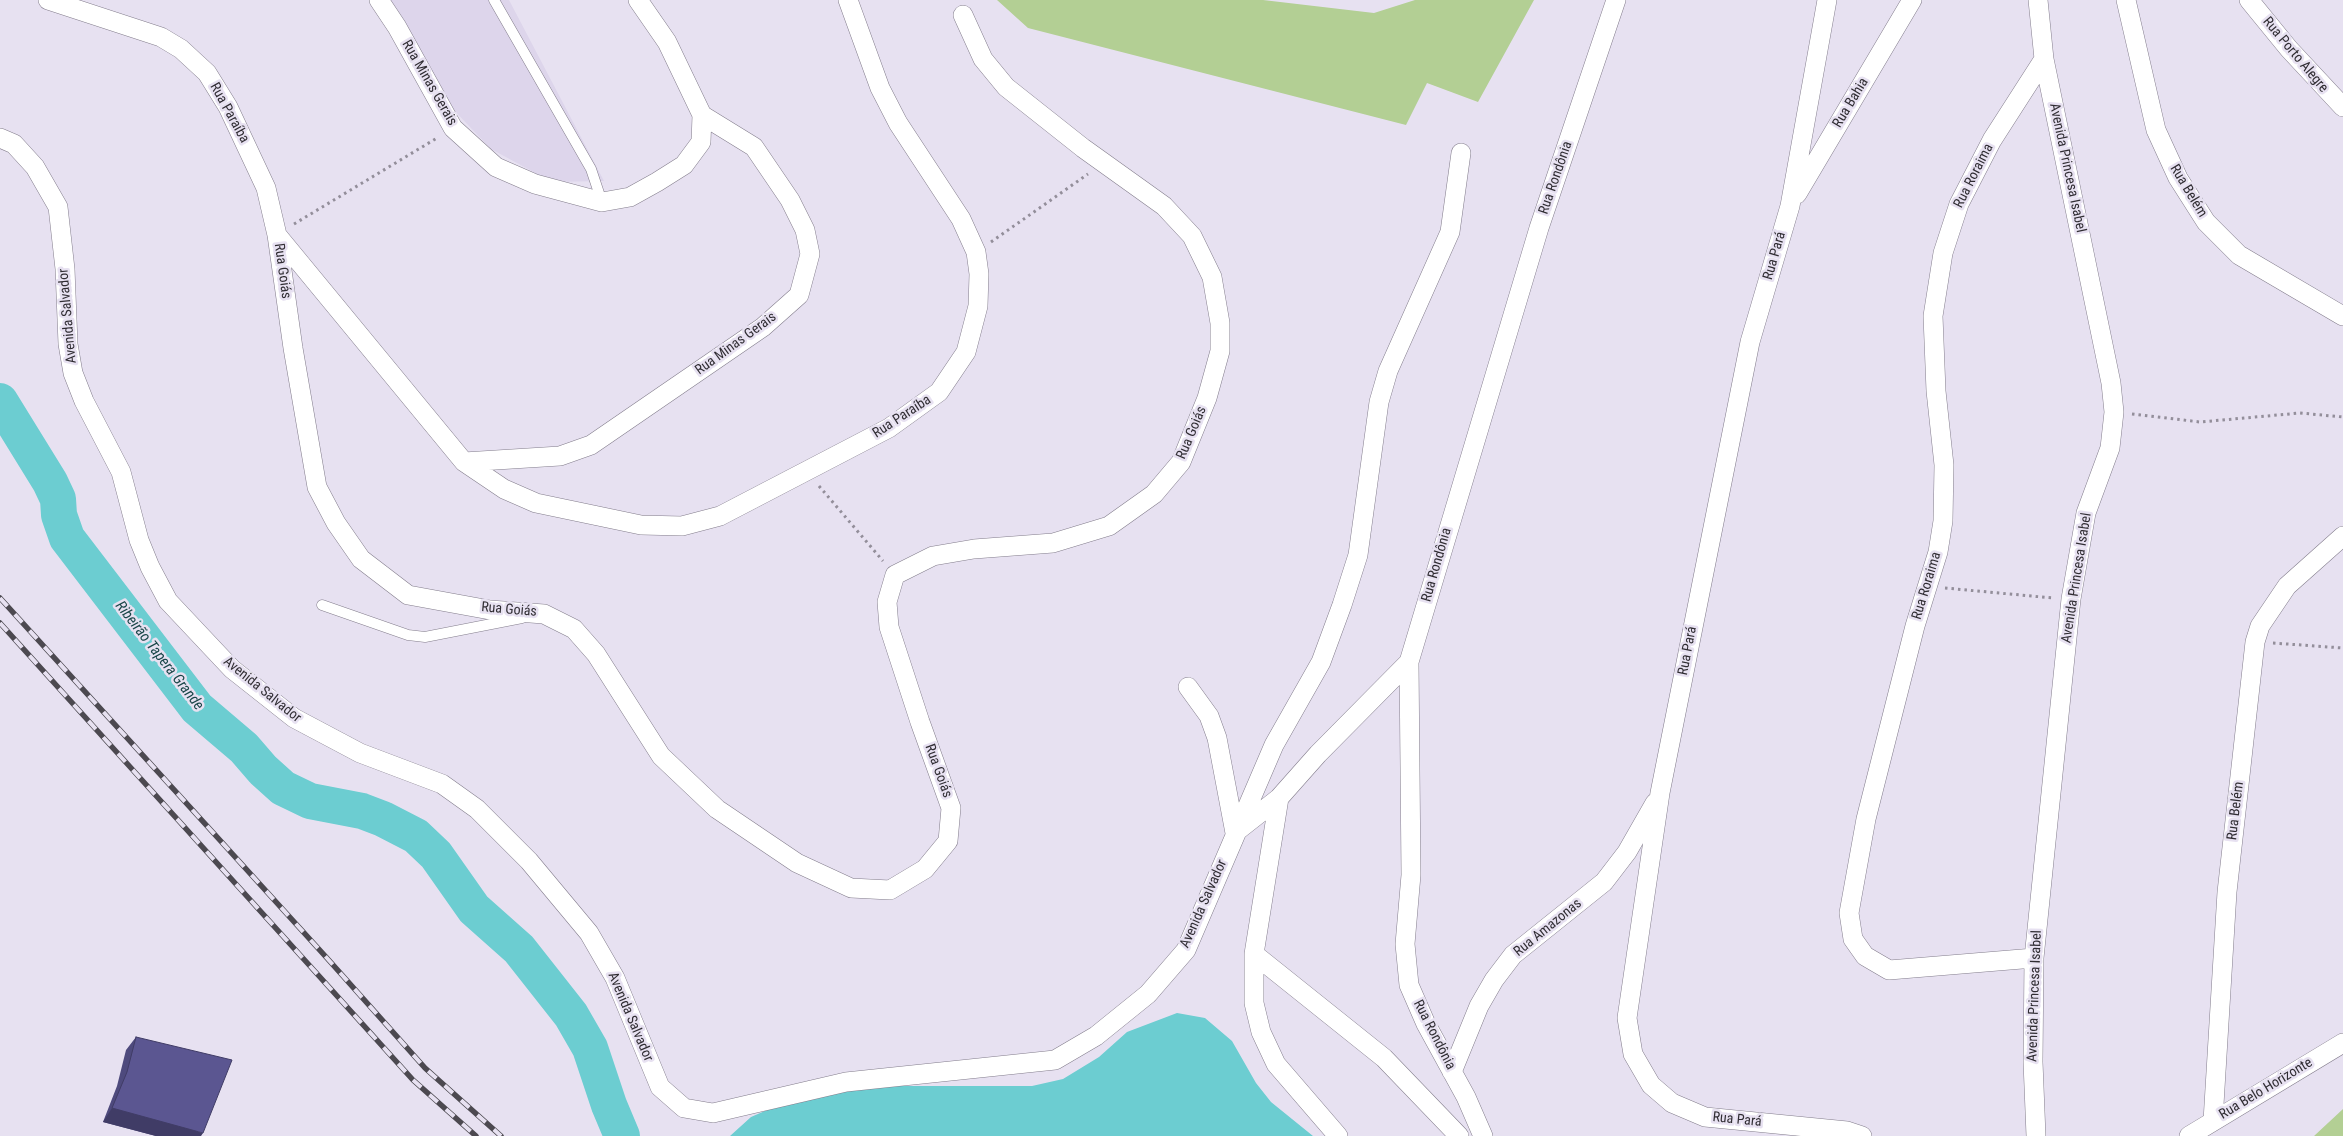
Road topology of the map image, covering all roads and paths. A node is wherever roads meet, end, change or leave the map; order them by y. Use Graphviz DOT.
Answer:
graph roads {
  1 [pos="48,0"];
  2 [pos="364,0"];
  3 [pos="379,0"];
  4 [pos="494,0"];
  5 [pos="638,0"];
  6 [pos="848,0"];
  7 [pos="1616,0"];
  8 [pos="1827,0"];
  9 [pos="1912,0"];
  10 [pos="2038,0"];
  11 [pos="2126,0"];
  12 [pos="2249,0"];
  13 [pos="963,15"];
  14 [pos="397,27"];
  15 [pos="2044,59"];
  16 [pos="2343,108"];
  17 [pos="702,115"];
  18 [pos="453,128"];
  19 [pos="0,138"];
  20 [pos="1461,152"];
  21 [pos="1105,162"];
  22 [pos="602,202"];
  23 [pos="1790,206"];
  24 [pos="277,235"];
  25 [pos="976,252"];
  26 [pos="2343,316"];
  27 [pos="2114,412"];
  28 [pos="2343,417"];
  29 [pos="464,462"];
  30 [pos="806,471"];
  31 [pos="2343,536"];
  32 [pos="895,575"];
  33 [pos="1927,586"];
  34 [pos="2071,599"];
  35 [pos="322,606"];
  36 [pos="544,614"];
  37 [pos="2255,642"];
  38 [pos="2343,648"];
  39 [pos="1409,662"];
  40 [pos="1188,687"];
  41 [pos="1660,793"];
  42 [pos="1279,798"];
  43 [pos="1235,833"];
  44 [pos="1254,954"];
  45 [pos="2034,958"];
  46 [pos="2343,1044"];
  47 [pos="1452,1072"];
  48 [pos="2213,1121"];
  49 [pos="1338,1136"];
  50 [pos="1459,1136"];
  51 [pos="1483,1136"];
  52 [pos="1862,1136"];
  53 [pos="2036,1136"];
  54 [pos="2189,1136"];
  1 -- 24 [label="street, Rua Paraíba"];
  2 -- 14 [label="street"];
  3 -- 14 [label="street, Rua Minas Gerais"];
  4 -- 22 [label="lane"];
  5 -- 17 [label="street, Rua Minas Gerais"];
  6 -- 25 [label="street, Rua Paraíba"];
  7 -- 39 [label="street, Rua Rondônia"];
  8 -- 23 [label="street, Rua Pará"];
  9 -- 23 [label="street, Rua Bahia"];
  10 -- 15 [label="street, Avenida Princesa Isabel"];
  11 -- 26 [label="street, Rua Belém"];
  12 -- 16 [label="street, Rua Porto Alegre"];
  13 -- 21 [label="street, Rua Goiás"];
  14 -- 18 [label="street, Rua Minas Gerais"];
  15 -- 27 [label="street, Avenida Princesa Isabel"];
  15 -- 33 [label="street, Rua Roraima"];
  17 -- 22 [label="street, Rua Minas Gerais"];
  17 -- 29 [label="street, Rua Minas Gerais"];
  18 -- 22 [label="street, Rua Minas Gerais"];
  18 -- 24 [label="path"];
  19 -- 43 [label="street, Avenida Salvador"];
  20 -- 43 [label="street"];
  21 -- 25 [label="path"];
  21 -- 32 [label="street, Rua Goiás"];
  23 -- 41 [label="street, Rua Pará"];
  24 -- 29 [label="street, Rua Paraíba"];
  24 -- 36 [label="street, Rua Goiás"];
  25 -- 30 [label="street, Rua Paraíba"];
  27 -- 28 [label="path"];
  27 -- 34 [label="street, Avenida Princesa Isabel"];
  29 -- 30 [label="street, Rua Paraíba"];
  30 -- 32 [label="path"];
  31 -- 37 [label="street, Rua Belém"];
  32 -- 36 [label="street, Rua Goiás"];
  33 -- 34 [label="path"];
  33 -- 45 [label="street, Rua Roraima"];
  34 -- 45 [label="street, Avenida Princesa Isabel"];
  35 -- 36 [label="lane"];
  37 -- 38 [label="path"];
  37 -- 48 [label="street, Rua Belém"];
  39 -- 42 [label="street, Avenida Salvador"];
  39 -- 47 [label="street, Rua Rondônia"];
  40 -- 43 [label="street"];
  41 -- 47 [label="street, Rua Amazonas"];
  41 -- 52 [label="street, Rua Pará"];
  42 -- 43 [label="street, Avenida Salvador"];
  42 -- 44 [label="street"];
  44 -- 49 [label="street"];
  44 -- 50 [label="street"];
  45 -- 53 [label="street, Avenida Princesa Isabel"];
  46 -- 48 [label="street, Rua Belo Horizonte"];
  47 -- 51 [label="street, Rua Rondônia"];
  48 -- 54 [label="street, Rua Belo Horizonte"];
}
